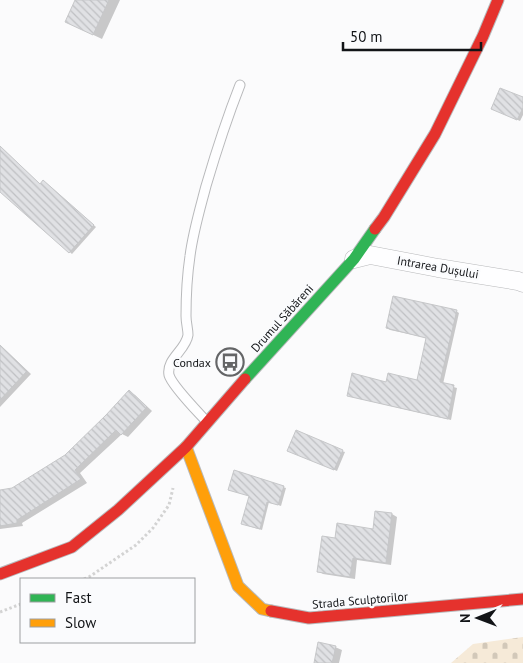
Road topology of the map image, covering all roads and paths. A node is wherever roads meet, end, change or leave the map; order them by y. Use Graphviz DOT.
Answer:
graph roads {
  1 [pos="498,0"];
  2 [pos="240,85"];
  3 [pos="354,259"];
  4 [pos="523,283"];
  5 [pos="207,422"];
  6 [pos="186,447"];
  7 [pos="174,485"];
  8 [pos="0,574"];
  9 [pos="86,578"];
  10 [pos="523,599"];
  11 [pos="20,604"];
  12 [pos="0,612"];
  1 -- 3 [label="main road, Drumul Săbăreni"];
  2 -- 5 [label="lane"];
  3 -- 4 [label="street, Intrarea Dușului"];
  3 -- 5 [label="main road, Drumul Săbăreni"];
  5 -- 6 [label="main road, Drumul Săbăreni"];
  6 -- 8 [label="main road, Drumul Săbăreni"];
  6 -- 10 [label="main road, Strada Sculptorilor"];
  7 -- 9 [label="path"];
  11 -- 12 [label="path"];
}
